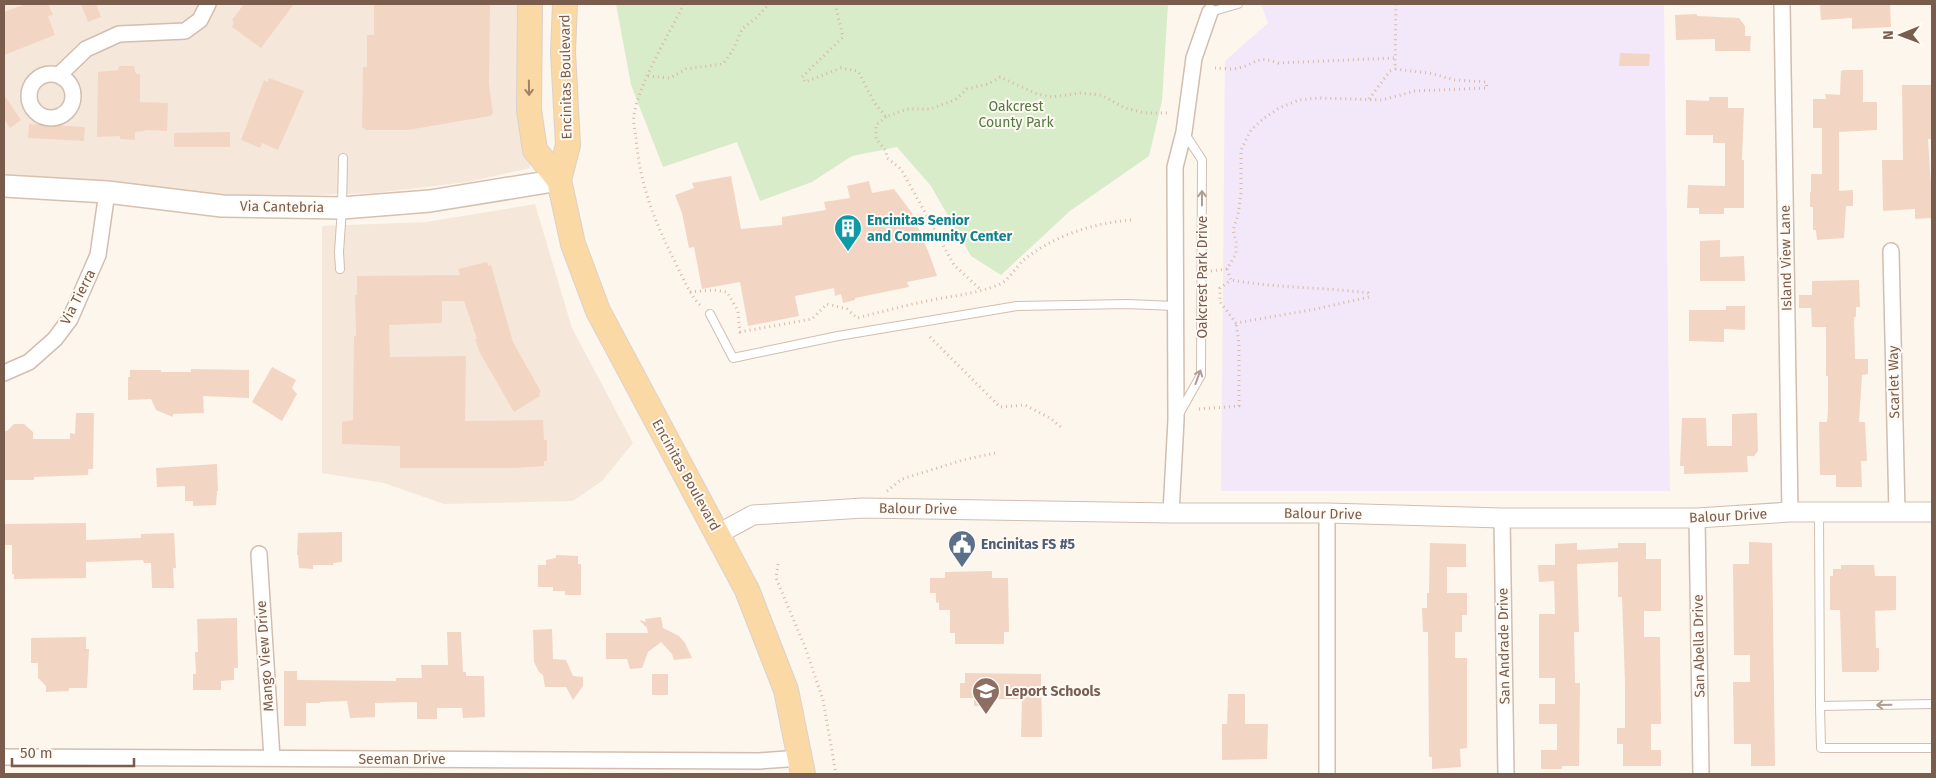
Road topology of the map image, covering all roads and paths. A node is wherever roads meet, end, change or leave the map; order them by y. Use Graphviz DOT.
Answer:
graph roads {
  1 [pos="208,4"];
  2 [pos="530,4"];
  3 [pos="565,4"];
  4 [pos="684,4"];
  5 [pos="769,4"];
  6 [pos="835,4"];
  7 [pos="1238,4"];
  8 [pos="1396,4"];
  9 [pos="1782,4"];
  10 [pos="1210,12"];
  11 [pos="1395,58"];
  12 [pos="1215,68"];
  13 [pos="1395,69"];
  14 [pos="59,75"];
  15 [pos="648,76"];
  16 [pos="1369,100"];
  17 [pos="1168,113"];
  18 [pos="886,116"];
  19 [pos="1184,132"];
  20 [pos="343,158"];
  21 [pos="559,180"];
  22 [pos="4,186"];
  23 [pos="107,192"];
  24 [pos="342,208"];
  25 [pos="1131,220"];
  26 [pos="1891,251"];
  27 [pos="340,269"];
  28 [pos="1227,269"];
  29 [pos="1211,271"];
  30 [pos="1231,280"];
  31 [pos="982,290"];
  32 [pos="690,292"];
  33 [pos="1174,306"];
  34 [pos="710,314"];
  35 [pos="1236,323"];
  36 [pos="930,337"];
  37 [pos="4,373"];
  38 [pos="1199,409"];
  39 [pos="1176,420"];
  40 [pos="1061,427"];
  41 [pos="995,453"];
  42 [pos="886,492"];
  43 [pos="1790,512"];
  44 [pos="1819,512"];
  45 [pos="1896,512"];
  46 [pos="1932,512"];
  47 [pos="1171,513"];
  48 [pos="1327,514"];
  49 [pos="1502,518"];
  50 [pos="1697,518"];
  51 [pos="718,534"];
  52 [pos="259,554"];
  53 [pos="778,564"];
  54 [pos="1932,704"];
  55 [pos="1820,706"];
  56 [pos="1932,748"];
  57 [pos="4,757"];
  58 [pos="272,758"];
  59 [pos="802,766"];
  60 [pos="836,774"];
  61 [pos="1327,774"];
  62 [pos="1506,774"];
  63 [pos="1701,774"];
  1 -- 14 [label="street"];
  2 -- 21 [label="main road, Encinitas Boulevard, one-way"];
  3 -- 21 [label="main road, Encinitas Boulevard"];
  4 -- 15 [label="path"];
  5 -- 15 [label="path"];
  6 -- 18 [label="path"];
  7 -- 10 [label="lane"];
  8 -- 11 [label="path"];
  9 -- 43 [label="street, Island View Lane"];
  10 -- 19 [label="street, Oakcrest Park Drive"];
  11 -- 12 [label="path"];
  11 -- 13 [label="path"];
  13 -- 16 [label="path"];
  13 -- 16 [label="path"];
  15 -- 32 [label="path"];
  16 -- 28 [label="path"];
  17 -- 18 [label="path"];
  18 -- 31 [label="path"];
  19 -- 33 [label="street, Oakcrest Park Drive"];
  39 -- 19 [label="lane, Oakcrest Park Drive, one-way"];
  20 -- 24 [label="lane"];
  21 -- 24 [label="main road, Via Cantebria"];
  21 -- 51 [label="main road, Encinitas Boulevard"];
  22 -- 23 [label="main road, Via Cantebria"];
  23 -- 24 [label="main road, Via Cantebria"];
  23 -- 37 [label="street, Via Tierra"];
  24 -- 27 [label="lane"];
  25 -- 31 [label="path"];
  26 -- 45 [label="street, Scarlet Way"];
  28 -- 29 [label="path"];
  28 -- 30 [label="path"];
  30 -- 35 [label="path"];
  30 -- 35 [label="path"];
  31 -- 32 [label="path"];
  32 -- 34 [label="path"];
  33 -- 34 [label="lane"];
  33 -- 39 [label="street, Oakcrest Park Drive"];
  35 -- 38 [label="path"];
  36 -- 40 [label="path"];
  39 -- 47 [label="street, Oakcrest Park Drive"];
  41 -- 42 [label="path"];
  43 -- 44 [label="street, Balour Drive"];
  43 -- 50 [label="street, Balour Drive"];
  44 -- 45 [label="street, Balour Drive"];
  44 -- 55 [label="lane"];
  45 -- 46 [label="street, Balour Drive"];
  47 -- 48 [label="street, Balour Drive"];
  47 -- 51 [label="street, Balour Drive"];
  48 -- 49 [label="street, Balour Drive"];
  48 -- 61 [label="street"];
  49 -- 50 [label="street, Balour Drive"];
  49 -- 62 [label="street, San Andrade Drive"];
  50 -- 63 [label="street, San Abella Drive"];
  51 -- 59 [label="main road, Encinitas Boulevard"];
  52 -- 58 [label="street, Mango View Drive"];
  53 -- 60 [label="path"];
  54 -- 55 [label="lane, one-way"];
  55 -- 56 [label="lane"];
  57 -- 58 [label="street, Seeman Drive"];
  58 -- 59 [label="street, Seeman Drive"];
}
